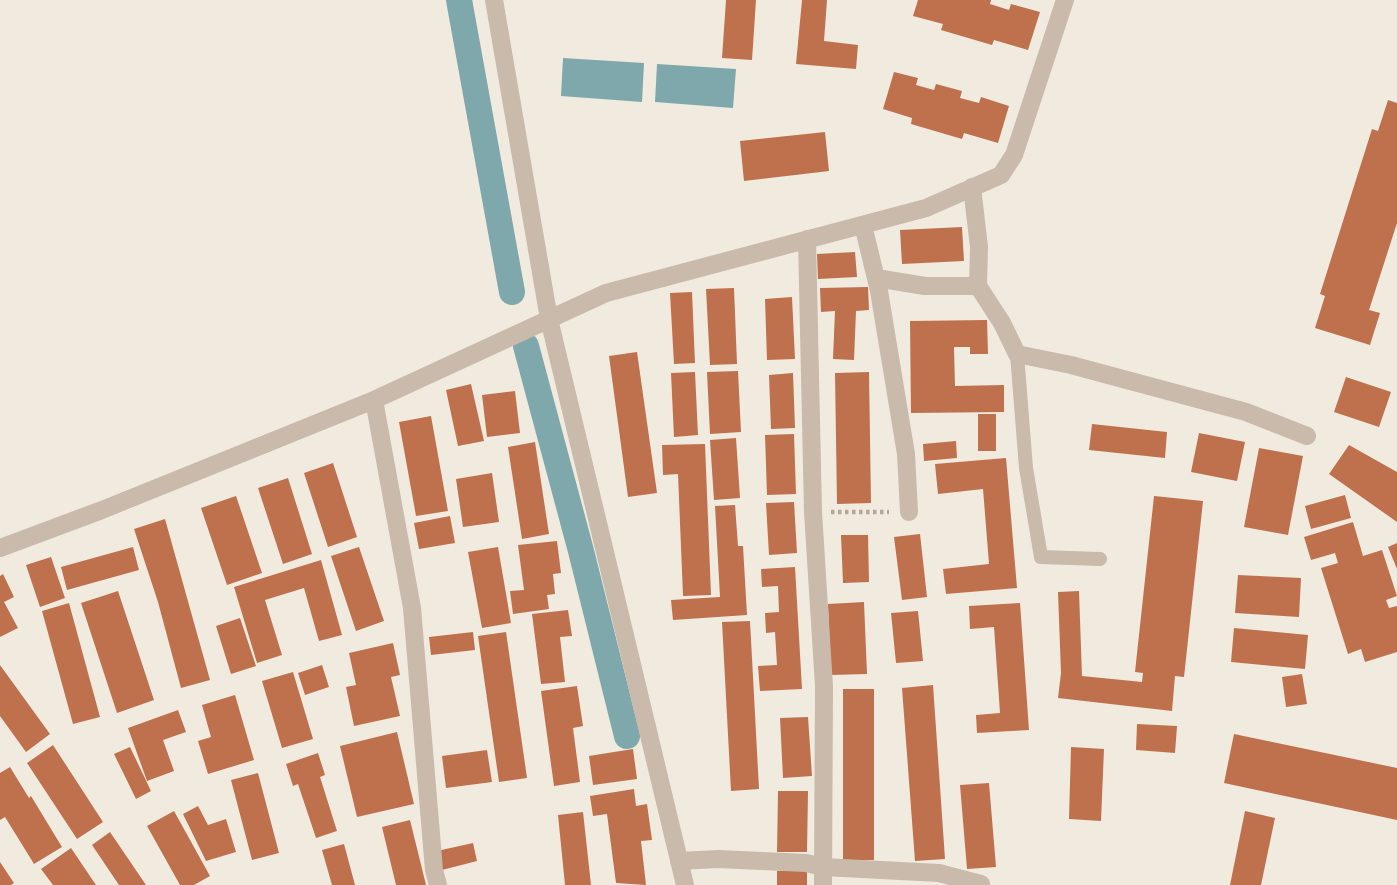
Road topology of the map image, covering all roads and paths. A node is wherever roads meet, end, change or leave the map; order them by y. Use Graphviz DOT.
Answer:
graph roads {
  1 [pos="494,0"];
  2 [pos="1065,0"];
  3 [pos="972,187"];
  4 [pos="863,225"];
  5 [pos="807,239"];
  6 [pos="876,278"];
  7 [pos="978,286"];
  8 [pos="549,320"];
  9 [pos="1017,354"];
  10 [pos="374,400"];
  11 [pos="1307,436"];
  12 [pos="813,512"];
  13 [pos="909,512"];
  14 [pos="0,548"];
  15 [pos="1100,559"];
  16 [pos="679,861"];
  17 [pos="823,876"];
  18 [pos="981,884"];
  19 [pos="438,885"];
  20 [pos="685,885"];
  1 -- 8 [label="street"];
  2 -- 3 [label="street"];
  3 -- 4 [label="street"];
  3 -- 7 [label="street"];
  4 -- 5 [label="street"];
  4 -- 6 [label="street"];
  5 -- 8 [label="street"];
  5 -- 12 [label="street"];
  6 -- 7 [label="street"];
  6 -- 13 [label="street"];
  7 -- 9 [label="street"];
  8 -- 10 [label="street"];
  8 -- 16 [label="street"];
  9 -- 11 [label="street"];
  9 -- 15 [label="lane"];
  10 -- 14 [label="street"];
  10 -- 19 [label="street"];
  12 -- 13 [label="path"];
  12 -- 17 [label="street"];
  16 -- 17 [label="street"];
  16 -- 20 [label="street"];
  17 -- 18 [label="street"];
}
